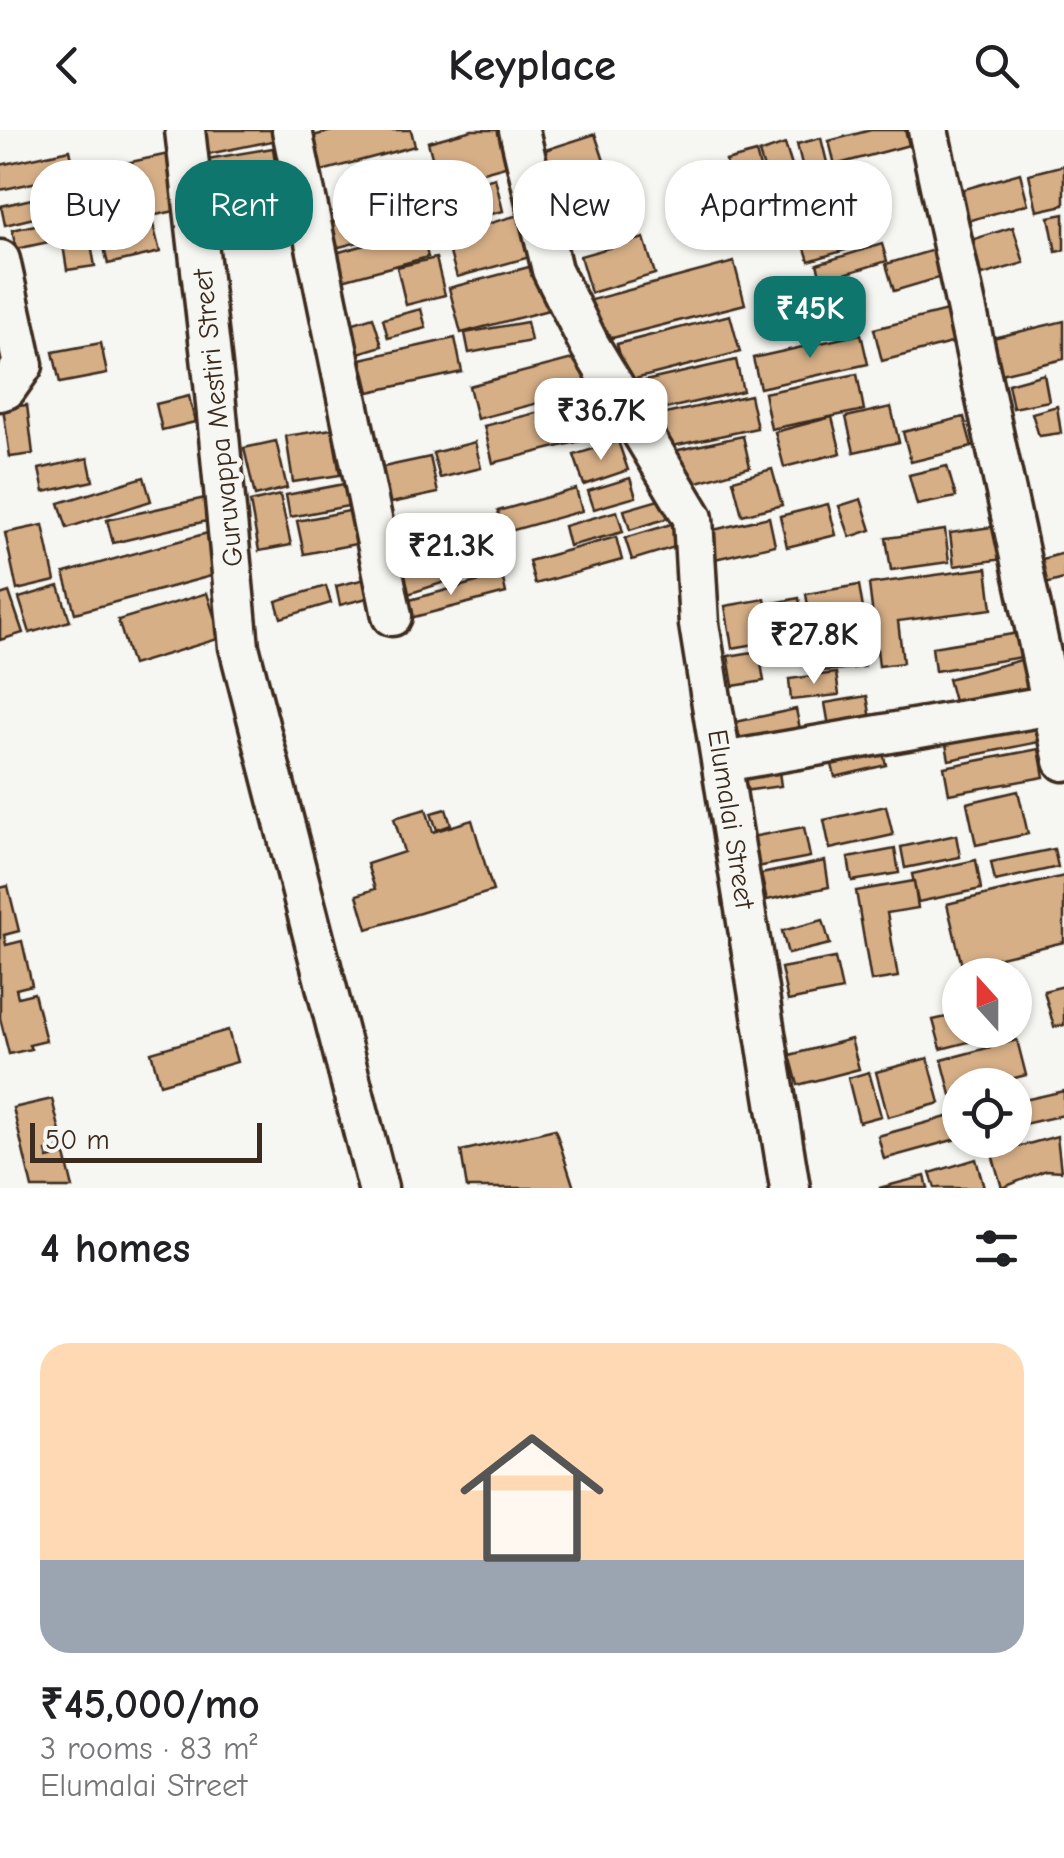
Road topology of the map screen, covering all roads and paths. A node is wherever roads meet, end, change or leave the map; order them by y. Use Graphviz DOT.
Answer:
graph roads {
  1 [pos="185,130"];
  2 [pos="292,130"];
  3 [pos="519,130"];
  4 [pos="928,130"];
  5 [pos="0,260"];
  6 [pos="0,391"];
  7 [pos="1047,600"];
  8 [pos="392,616"];
  9 [pos="1052,705"];
  10 [pos="1064,761"];
  11 [pos="723,762"];
  12 [pos="378,1188"];
  13 [pos="790,1188"];
  1 -- 12 [label="street, Guruvappa Mestiri Street"];
  2 -- 8 [label="street"];
  3 -- 11 [label="street, Elumalai Street"];
  4 -- 7 [label="street"];
  5 -- 6 [label="street"];
  7 -- 9 [label="street"];
  9 -- 10 [label="street"];
  9 -- 11 [label="street"];
  11 -- 13 [label="street, Elumalai Street"];
}
